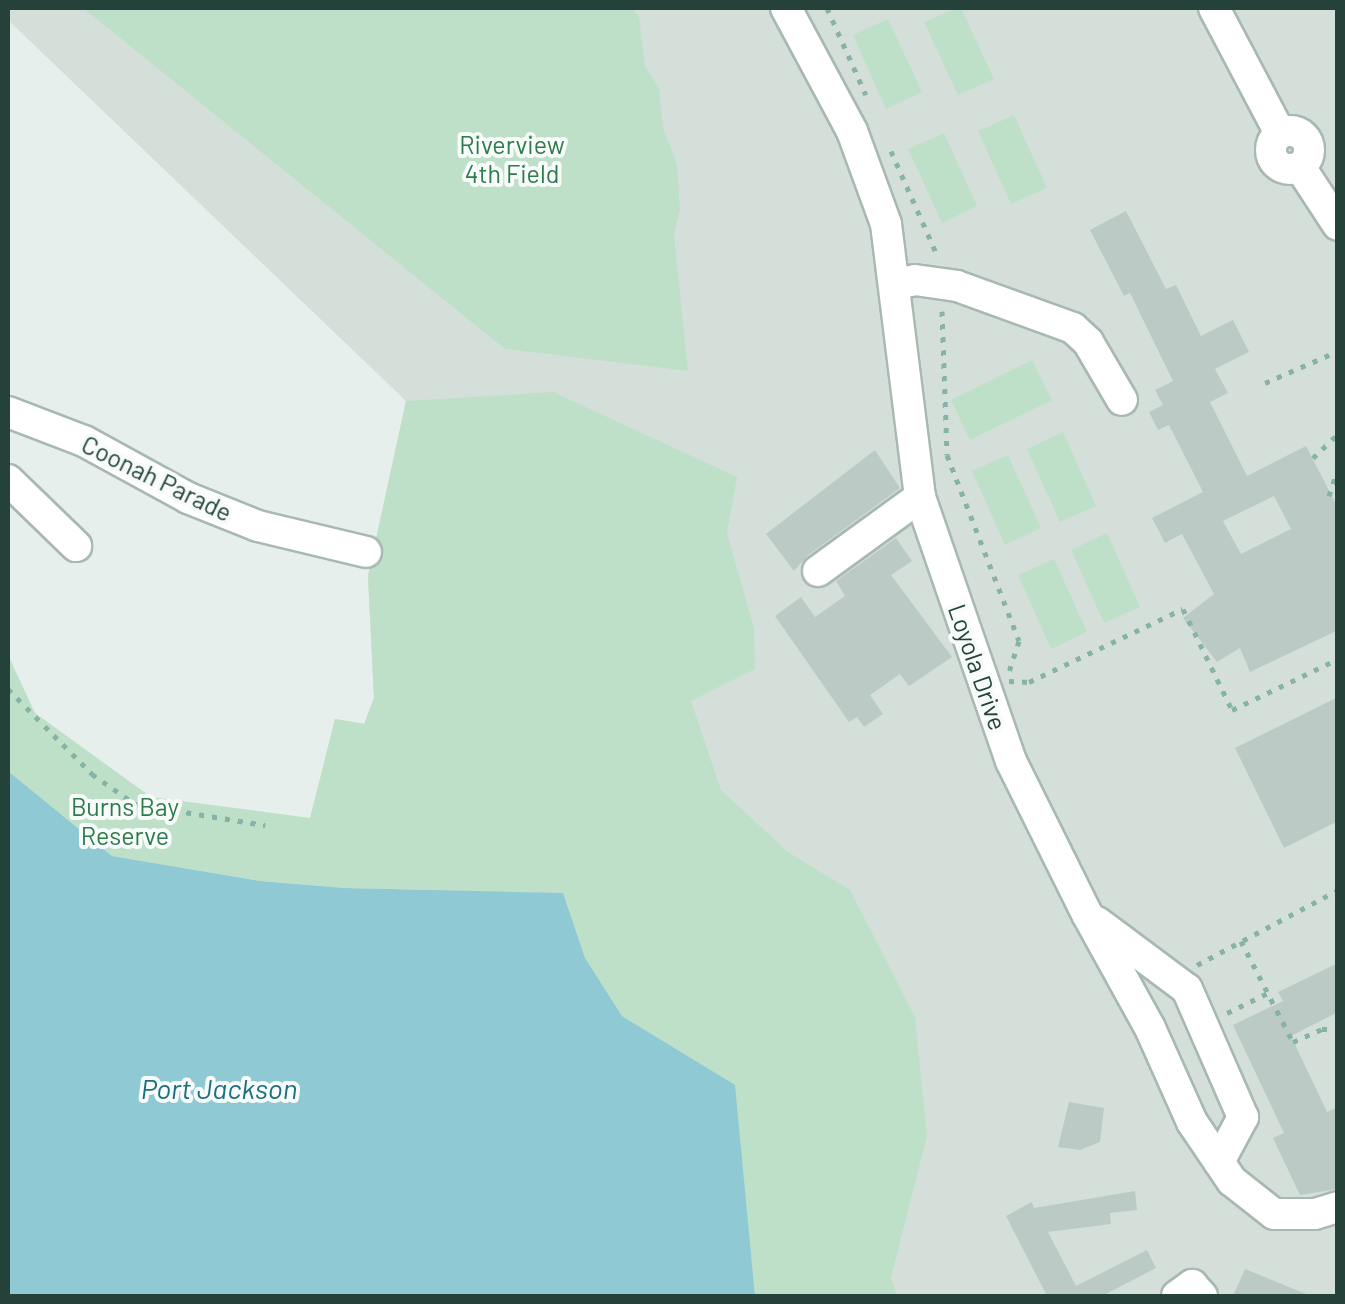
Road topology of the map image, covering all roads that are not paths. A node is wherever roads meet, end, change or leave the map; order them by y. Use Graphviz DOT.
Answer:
graph roads {
  1 [pos="786,8"];
  2 [pos="1214,8"];
  3 [pos="1338,225"];
  4 [pos="895,284"];
  5 [pos="1122,400"];
  6 [pos="8,412"];
  7 [pos="8,480"];
  8 [pos="920,497"];
  9 [pos="76,546"];
  10 [pos="366,552"];
  11 [pos="818,571"];
  12 [pos="1086,914"];
  13 [pos="1219,1162"];
  14 [pos="1335,1214"];
  15 [pos="1176,1296"];
  16 [pos="1202,1296"];
  1 -- 4 [label="street, Loyola Drive"];
  2 -- 3 [label="street"];
  4 -- 5 [label="street"];
  4 -- 8 [label="street, Loyola Drive"];
  6 -- 10 [label="street, Coonah Parade"];
  7 -- 9 [label="street"];
  8 -- 11 [label="street"];
  8 -- 12 [label="street, Loyola Drive"];
  12 -- 13 [label="street, Loyola Drive"];
  12 -- 13 [label="street"];
  13 -- 14 [label="street, Loyola Drive"];
  15 -- 16 [label="street"];
}
